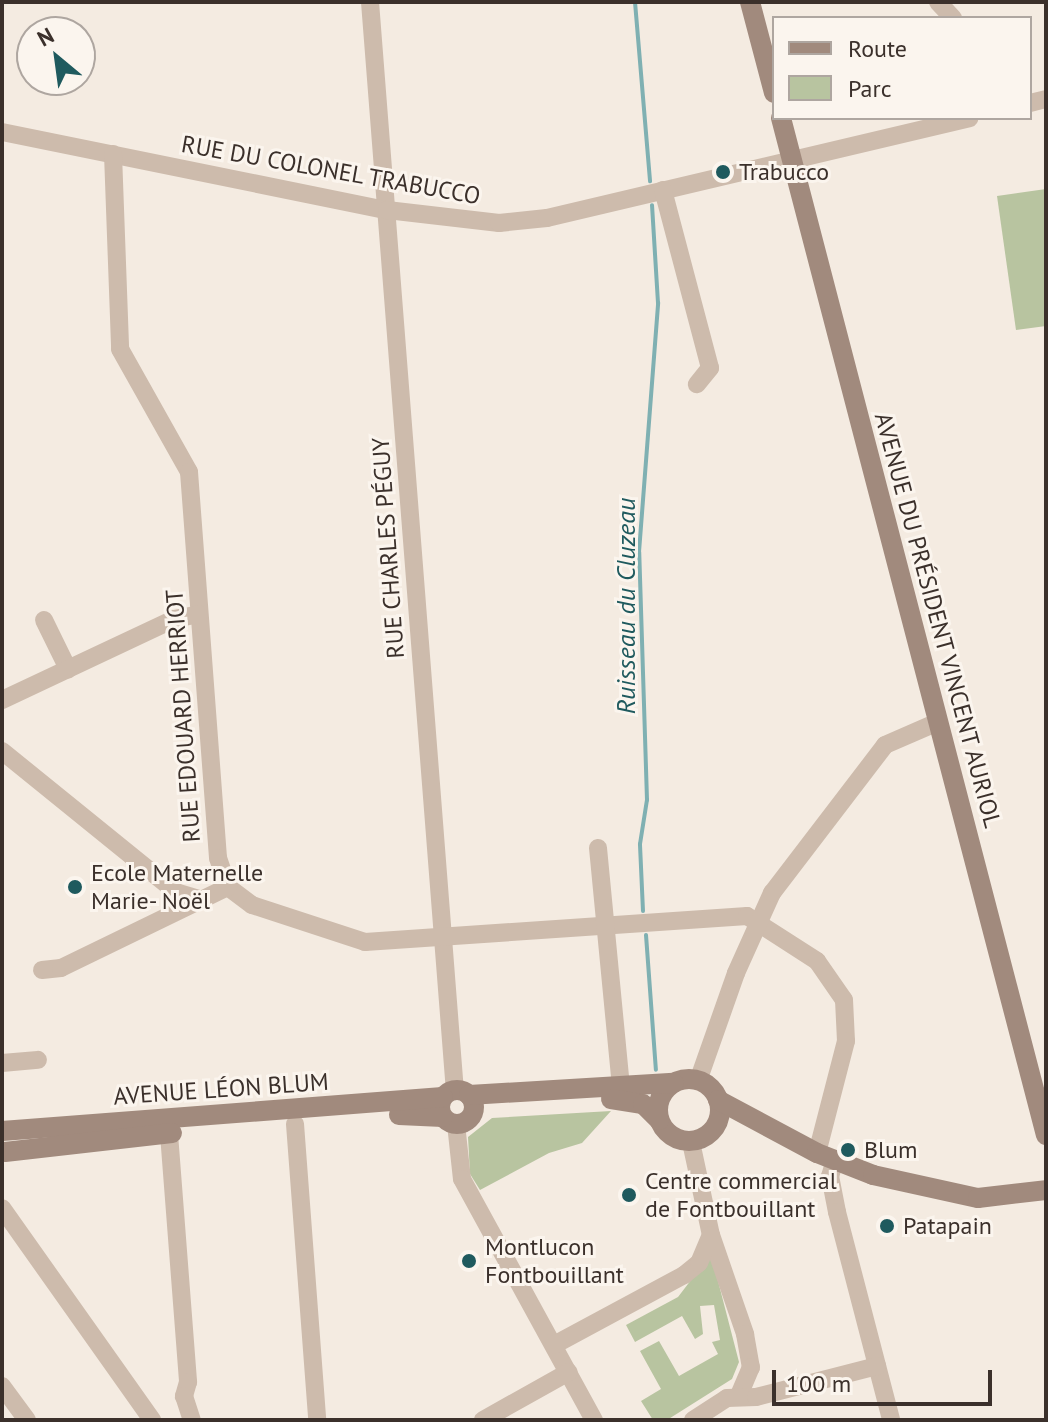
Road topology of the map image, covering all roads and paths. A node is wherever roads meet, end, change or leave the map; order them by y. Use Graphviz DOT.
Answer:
graph roads {
  1 [pos="370,2"];
  2 [pos="750,2"];
  3 [pos="772,85"];
  4 [pos="782,120"];
  5 [pos="961,120"];
  6 [pos="2,132"];
  7 [pos="113,154"];
  8 [pos="792,161"];
  9 [pos="663,190"];
  10 [pos="387,210"];
  11 [pos="697,384"];
  12 [pos="199,614"];
  13 [pos="44,620"];
  14 [pos="68,669"];
  15 [pos="2,700"];
  16 [pos="938,722"];
  17 [pos="2,751"];
  18 [pos="598,848"];
  19 [pos="228,887"];
  20 [pos="176,892"];
  21 [pos="202,900"];
  22 [pos="177,913"];
  23 [pos="604,923"];
  24 [pos="760,923"];
  25 [pos="442,938"];
  26 [pos="42,970"];
  27 [pos="38,1060"];
  28 [pos="2,1063"];
  29 [pos="698,1081"];
  30 [pos="674,1083"];
  31 [pos="621,1088"];
  32 [pos="718,1100"];
  33 [pos="456,1106"];
  34 [pos="746,1118"];
  35 [pos="659,1120"];
  36 [pos="295,1124"];
  37 [pos="715,1127"];
  38 [pos="169,1134"];
  39 [pos="1046,1135"];
  40 [pos="691,1142"];
  41 [pos="3,1143"];
  42 [pos="826,1157"];
  43 [pos="1046,1190"];
  44 [pos="2,1208"];
  45 [pos="711,1235"];
  46 [pos="554,1345"];
  47 [pos="877,1366"];
  48 [pos="569,1372"];
  49 [pos="2,1386"];
  50 [pos="739,1395"];
  51 [pos="2,1398"];
  52 [pos="14,1420"];
  53 [pos="27,1420"];
  54 [pos="152,1420"];
  55 [pos="192,1420"];
  56 [pos="317,1420"];
  57 [pos="483,1420"];
  58 [pos="594,1420"];
  59 [pos="693,1420"];
  60 [pos="891,1420"];
  1 -- 10 [label="street, RUE CHARLES PÉGUY"];
  2 -- 3 [label="main road"];
  4 -- 8 [label="main road, AVENUE DU PRÉSIDENT VINCENT AURIOL"];
  5 -- 8 [label="street, RUE DU COLONEL TRABUCCO"];
  6 -- 7 [label="street, RUE DU COLONEL TRABUCCO"];
  7 -- 10 [label="street, RUE DU COLONEL TRABUCCO"];
  7 -- 12 [label="street, RUE EDOUARD HERRIOT"];
  8 -- 9 [label="street, RUE DU COLONEL TRABUCCO"];
  8 -- 16 [label="main road, AVENUE DU PRÉSIDENT VINCENT AURIOL"];
  9 -- 10 [label="street, RUE DU COLONEL TRABUCCO"];
  9 -- 11 [label="street"];
  10 -- 25 [label="street, RUE CHARLES PÉGUY"];
  12 -- 14 [label="street"];
  12 -- 19 [label="street, RUE EDOUARD HERRIOT"];
  13 -- 14 [label="street"];
  14 -- 15 [label="street"];
  16 -- 24 [label="street"];
  16 -- 39 [label="main road, AVENUE DU PRÉSIDENT VINCENT AURIOL"];
  17 -- 20 [label="street"];
  18 -- 23 [label="street"];
  19 -- 21 [label="street"];
  19 -- 25 [label="street"];
  20 -- 21 [label="street"];
  20 -- 22 [label="street"];
  21 -- 22 [label="street"];
  22 -- 26 [label="street"];
  23 -- 24 [label="street"];
  23 -- 25 [label="street"];
  23 -- 31 [label="street"];
  24 -- 29 [label="street"];
  24 -- 42 [label="street"];
  25 -- 33 [label="street, RUE CHARLES PÉGUY"];
  27 -- 28 [label="street"];
  29 -- 30 [label="main road, AVENUE LÉON BLUM"];
  29 -- 32 [label="main road"];
  30 -- 31 [label="main road, AVENUE LÉON BLUM"];
  30 -- 35 [label="main road"];
  31 -- 33 [label="main road, AVENUE LÉON BLUM"];
  32 -- 34 [label="main road"];
  32 -- 37 [label="main road"];
  33 -- 35 [label="main road, AVENUE LÉON BLUM"];
  33 -- 36 [label="main road, AVENUE LÉON BLUM"];
  33 -- 41 [label="main road, AVENUE LÉON BLUM"];
  33 -- 46 [label="street, RUE CHARLES PÉGUY"];
  34 -- 37 [label="main road"];
  34 -- 42 [label="main road"];
  35 -- 40 [label="main road, AVENUE LÉON BLUM"];
  36 -- 38 [label="main road, AVENUE LÉON BLUM"];
  36 -- 56 [label="street"];
  37 -- 40 [label="main road"];
  38 -- 41 [label="main road, AVENUE LÉON BLUM"];
  38 -- 55 [label="street"];
  40 -- 45 [label="street"];
  42 -- 43 [label="main road"];
  42 -- 47 [label="street"];
  44 -- 54 [label="street"];
  45 -- 46 [label="street"];
  45 -- 50 [label="street"];
  46 -- 48 [label="street, RUE CHARLES PÉGUY"];
  47 -- 50 [label="street"];
  47 -- 60 [label="street"];
  48 -- 57 [label="street"];
  48 -- 58 [label="street, RUE CHARLES PÉGUY"];
  49 -- 53 [label="street"];
  50 -- 59 [label="street"];
  51 -- 52 [label="street"];
}
